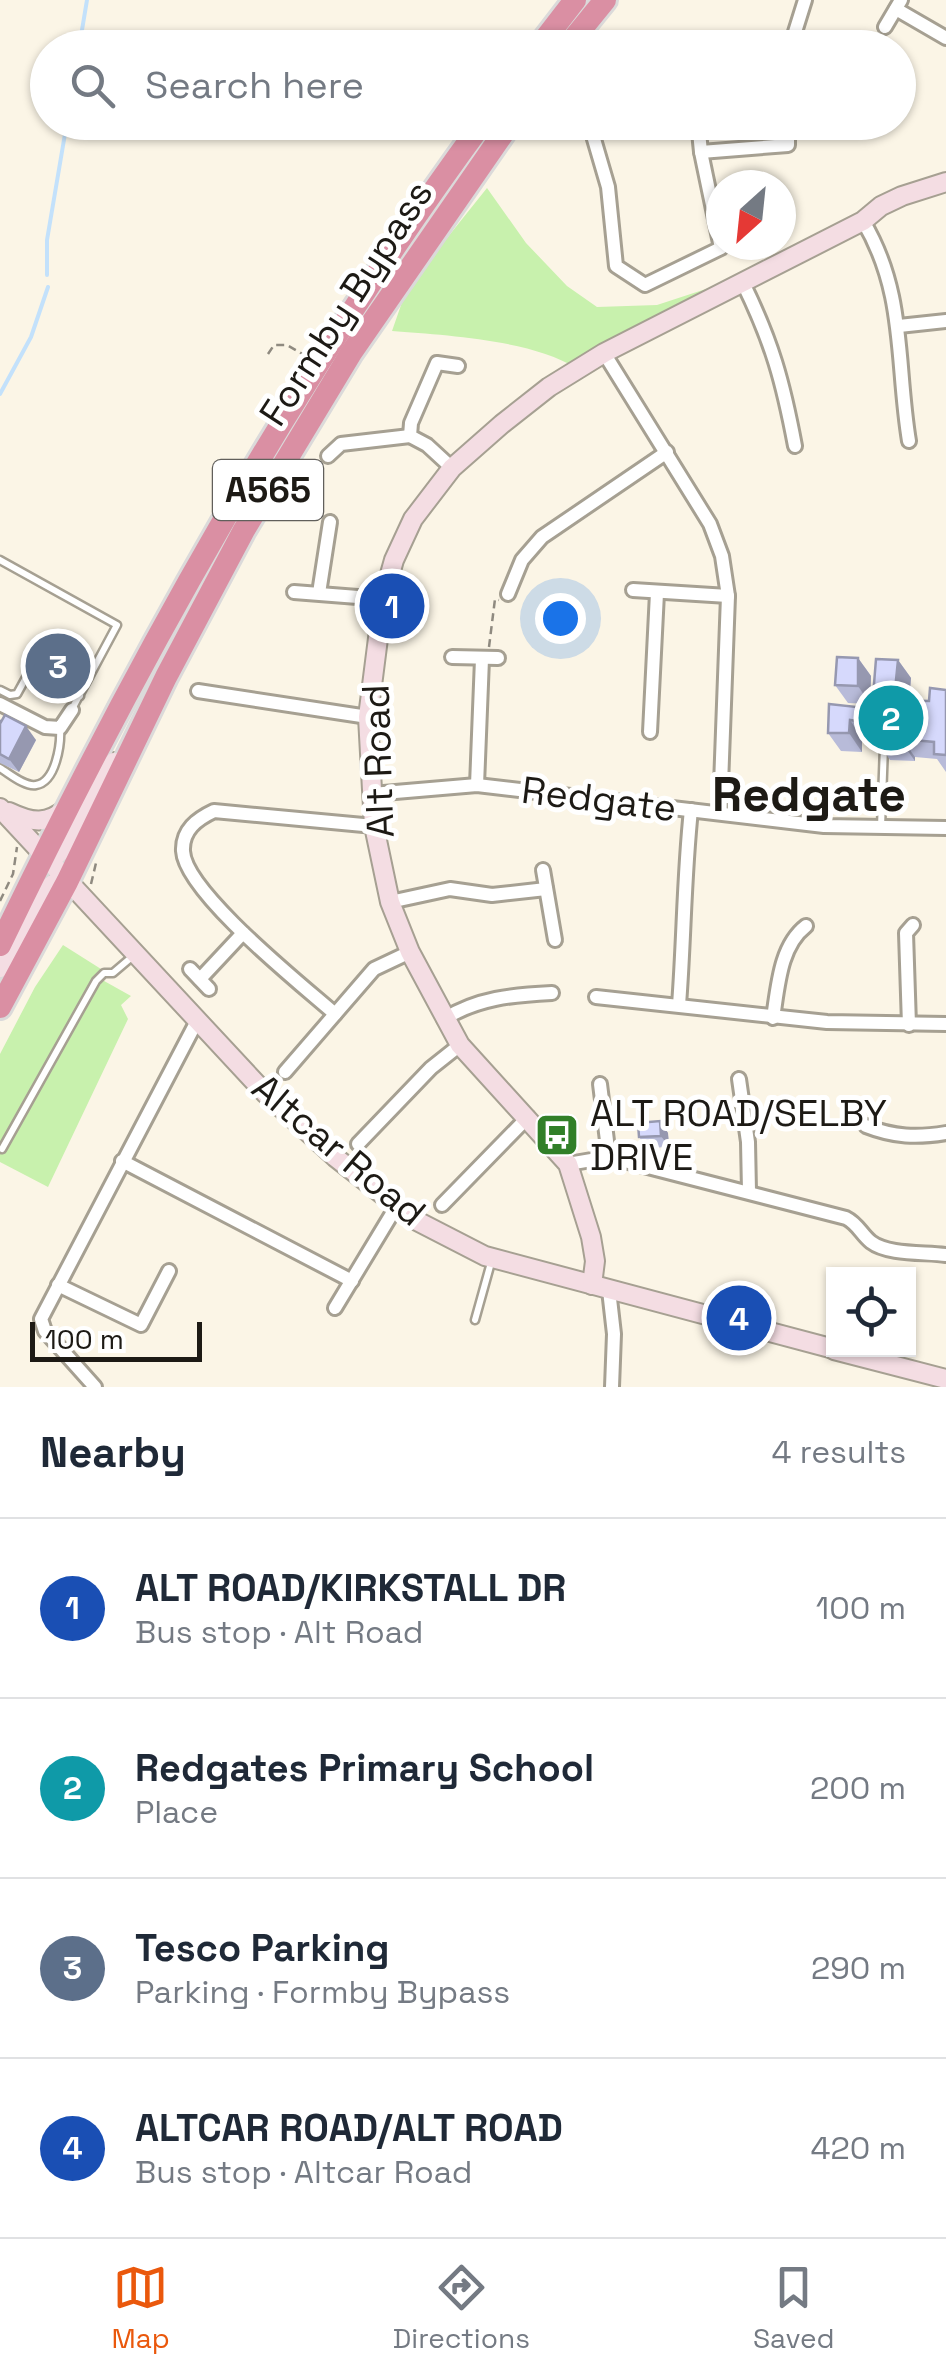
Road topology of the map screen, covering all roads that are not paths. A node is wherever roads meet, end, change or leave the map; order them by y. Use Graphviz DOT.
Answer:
graph roads {
  1 [pos="575,0"];
  2 [pos="604,0"];
  3 [pos="805,0"];
  4 [pos="898,5"];
  5 [pos="885,27"];
  6 [pos="552,30"];
  7 [pos="580,30"];
  8 [pos="796,30"];
  9 [pos="946,38"];
  10 [pos="470,140"];
  11 [pos="498,140"];
  12 [pos="594,140"];
  13 [pos="700,140"];
  14 [pos="788,140"];
  15 [pos="701,152"];
  16 [pos="946,182"];
  17 [pos="863,220"];
  18 [pos="743,284"];
  19 [pos="946,321"];
  20 [pos="899,326"];
  21 [pos="604,354"];
  22 [pos="458,366"];
  23 [pos="410,436"];
  24 [pos="908,441"];
  25 [pos="795,446"];
  26 [pos="667,452"];
  27 [pos="328,456"];
  28 [pos="452,468"];
  29 [pos="330,522"];
  30 [pos="0,560"];
  31 [pos="633,590"];
  32 [pos="294,592"];
  33 [pos="319,593"];
  34 [pos="657,593"];
  35 [pos="508,594"];
  36 [pos="728,596"];
  37 [pos="384,599"];
  38 [pos="44,645"];
  39 [pos="452,657"];
  40 [pos="31,670"];
  41 [pos="166,677"];
  42 [pos="0,690"];
  43 [pos="198,692"];
  44 [pos="80,696"];
  45 [pos="5,700"];
  46 [pos="72,710"];
  47 [pos="368,718"];
  48 [pos="60,728"];
  49 [pos="650,732"];
  50 [pos="884,746"];
  51 [pos="0,768"];
  52 [pos="478,785"];
  53 [pos="372,794"];
  54 [pos="71,805"];
  55 [pos="0,808"];
  56 [pos="691,810"];
  57 [pos="720,812"];
  58 [pos="374,826"];
  59 [pos="881,828"];
  60 [pos="946,828"];
  61 [pos="44,857"];
  62 [pos="543,870"];
  63 [pos="78,884"];
  64 [pos="546,889"];
  65 [pos="390,902"];
  66 [pos="96,913"];
  67 [pos="806,926"];
  68 [pos="905,928"];
  69 [pos="42,931"];
  70 [pos="243,933"];
  71 [pos="555,940"];
  72 [pos="0,945"];
  73 [pos="410,952"];
  74 [pos="135,954"];
  75 [pos="0,968"];
  76 [pos="200,979"];
  77 [pos="551,992"];
  78 [pos="596,997"];
  79 [pos="679,1005"];
  80 [pos="0,1007"];
  81 [pos="335,1014"];
  82 [pos="773,1018"];
  83 [pos="444,1020"];
  84 [pos="197,1021"];
  85 [pos="946,1024"];
  86 [pos="909,1026"];
  87 [pos="460,1045"];
  88 [pos="285,1073"];
  89 [pos="739,1079"];
  90 [pos="606,1092"];
  91 [pos="528,1117"];
  92 [pos="866,1126"];
  93 [pos="946,1132"];
  94 [pos="358,1144"];
  95 [pos="2,1149"];
  96 [pos="608,1158"];
  97 [pos="122,1161"];
  98 [pos="568,1164"];
  99 [pos="750,1192"];
  100 [pos="442,1205"];
  101 [pos="396,1207"];
  102 [pos="946,1255"];
  103 [pos="493,1258"];
  104 [pos="169,1270"];
  105 [pos="352,1282"];
  106 [pos="58,1284"];
  107 [pos="601,1288"];
  108 [pos="335,1308"];
  109 [pos="475,1320"];
  110 [pos="826,1347"];
  111 [pos="864,1357"];
  112 [pos="946,1379"];
  113 [pos="95,1387"];
  114 [pos="612,1387"];
  1 -- 6 [label="highway"];
  2 -- 7 [label="highway"];
  3 -- 8 [label="street"];
  4 -- 5 [label="street"];
  4 -- 9 [label="street"];
  10 -- 54 [label="highway, Formby Bypass / A565"];
  11 -- 41 [label="highway, Formby Bypass / A565"];
  12 -- 15 [label="street"];
  13 -- 15 [label="street"];
  14 -- 15 [label="street"];
  16 -- 17 [label="main road, Alt Road"];
  17 -- 18 [label="main road, Alt Road"];
  17 -- 20 [label="street"];
  18 -- 21 [label="main road, Alt Road"];
  18 -- 25 [label="street"];
  19 -- 20 [label="street"];
  20 -- 24 [label="street"];
  21 -- 26 [label="street"];
  21 -- 28 [label="main road, Alt Road"];
  22 -- 23 [label="street"];
  23 -- 27 [label="street"];
  23 -- 28 [label="street"];
  26 -- 35 [label="street"];
  26 -- 36 [label="street"];
  28 -- 37 [label="main road, Alt Road"];
  29 -- 33 [label="street"];
  30 -- 44 [label="lane"];
  31 -- 34 [label="street"];
  32 -- 33 [label="street"];
  33 -- 37 [label="street"];
  34 -- 36 [label="street"];
  34 -- 49 [label="street"];
  36 -- 57 [label="street"];
  37 -- 47 [label="main road, Alt Road"];
  38 -- 40 [label="lane"];
  39 -- 52 [label="street"];
  40 -- 44 [label="lane"];
  40 -- 45 [label="lane"];
  41 -- 61 [label="main road"];
  41 -- 63 [label="highway, Formby Bypass / A565"];
  42 -- 45 [label="lane"];
  43 -- 47 [label="street"];
  44 -- 46 [label="lane"];
  45 -- 48 [label="street"];
  46 -- 48 [label="street"];
  47 -- 53 [label="main road, Alt Road"];
  48 -- 51 [label="lane"];
  50 -- 59 [label="lane"];
  52 -- 53 [label="street, Redgate"];
  52 -- 56 [label="street, Redgate"];
  53 -- 58 [label="main road, Alt Road"];
  54 -- 55 [label="main road"];
  54 -- 61 [label="highway, Formby Bypass / A565"];
  55 -- 61 [label="main road, Altcar Road"];
  56 -- 57 [label="street, Redgate"];
  56 -- 79 [label="street"];
  57 -- 59 [label="street, Redgate"];
  58 -- 65 [label="main road, Alt Road"];
  58 -- 70 [label="street"];
  59 -- 60 [label="street, Redgate"];
  61 -- 63 [label="main road, Altcar Road"];
  61 -- 72 [label="highway, Formby Bypass / A565"];
  62 -- 64 [label="street"];
  63 -- 66 [label="main road, Altcar Road"];
  63 -- 69 [label="highway, Formby Bypass / A565"];
  63 -- 75 [label="main road"];
  64 -- 65 [label="street"];
  64 -- 71 [label="street"];
  65 -- 73 [label="main road, Alt Road"];
  66 -- 69 [label="main road"];
  66 -- 74 [label="main road, Altcar Road"];
  67 -- 82 [label="street"];
  68 -- 86 [label="street"];
  69 -- 80 [label="highway, Formby Bypass / A565"];
  70 -- 76 [label="street"];
  70 -- 81 [label="street"];
  73 -- 81 [label="street"];
  73 -- 83 [label="main road, Alt Road"];
  74 -- 84 [label="main road, Altcar Road"];
  74 -- 95 [label="lane"];
  77 -- 83 [label="street"];
  78 -- 79 [label="street"];
  79 -- 82 [label="street"];
  81 -- 88 [label="street"];
  82 -- 86 [label="street"];
  83 -- 87 [label="main road, Alt Road"];
  84 -- 97 [label="street"];
  84 -- 101 [label="main road, Altcar Road"];
  85 -- 86 [label="street"];
  87 -- 91 [label="main road, Alt Road"];
  87 -- 94 [label="street"];
  89 -- 99 [label="street"];
  90 -- 96 [label="street"];
  91 -- 98 [label="main road, Alt Road"];
  91 -- 100 [label="street"];
  92 -- 93 [label="street"];
  96 -- 98 [label="street"];
  96 -- 99 [label="street"];
  97 -- 105 [label="street"];
  97 -- 106 [label="street"];
  98 -- 107 [label="main road, Alt Road"];
  99 -- 102 [label="street"];
  101 -- 103 [label="main road, Altcar Road"];
  101 -- 105 [label="street"];
  103 -- 107 [label="main road, Altcar Road"];
  103 -- 109 [label="lane"];
  104 -- 106 [label="street"];
  105 -- 108 [label="street"];
  106 -- 113 [label="street"];
  107 -- 110 [label="main road, Altcar Road"];
  107 -- 114 [label="street"];
  111 -- 112 [label="main road, Altcar Road"];
}
